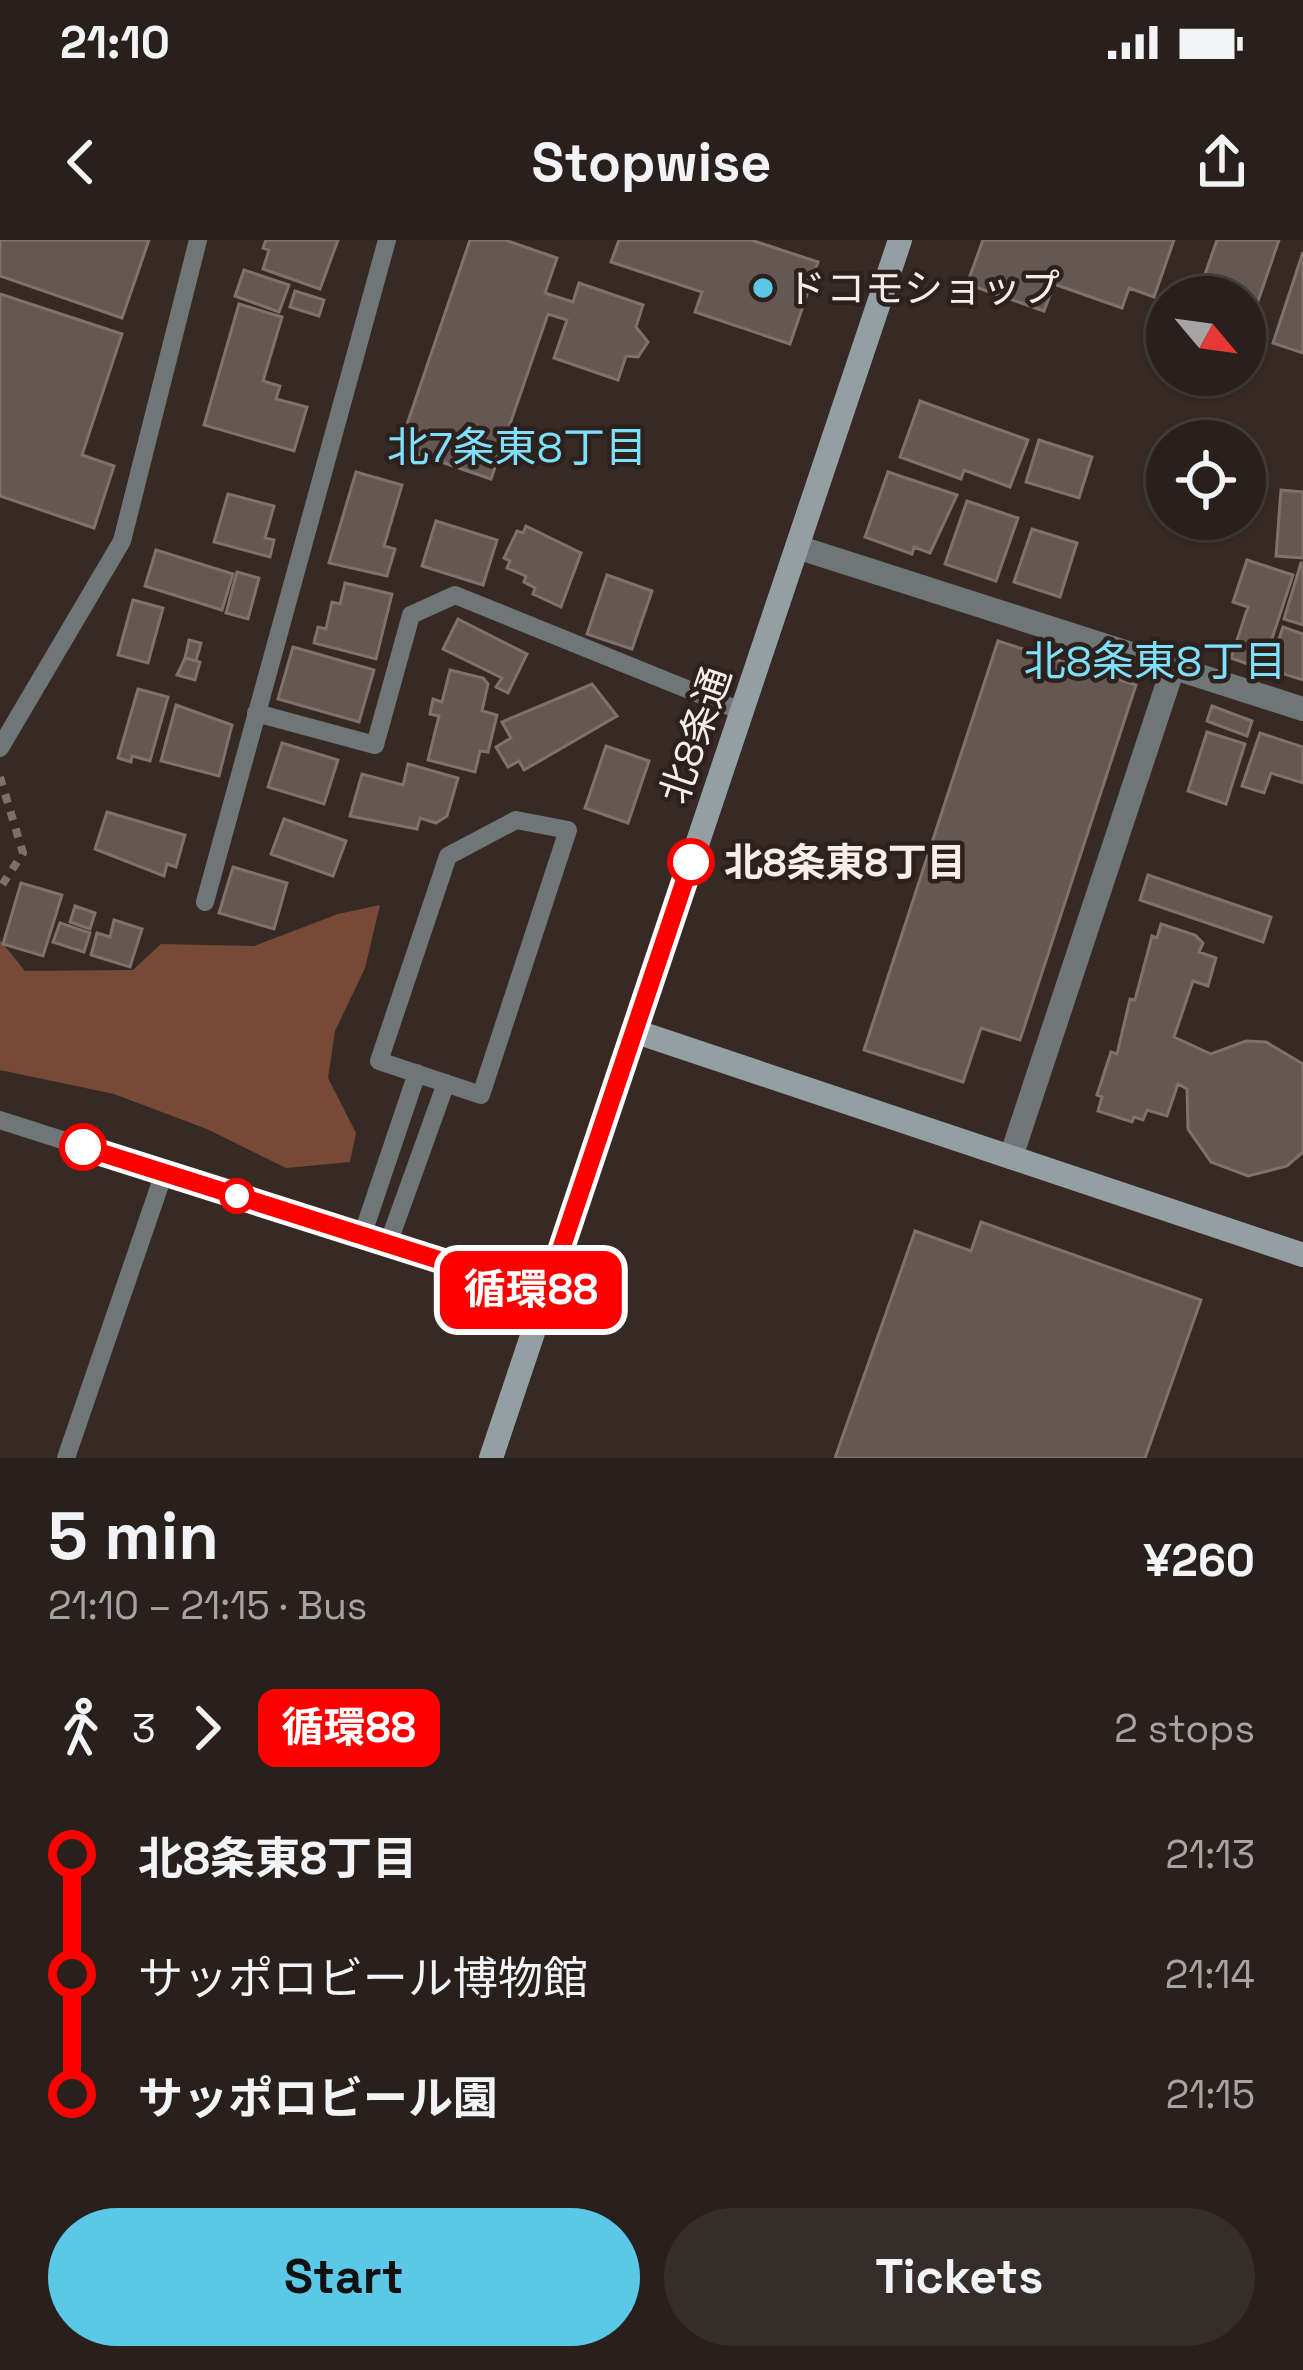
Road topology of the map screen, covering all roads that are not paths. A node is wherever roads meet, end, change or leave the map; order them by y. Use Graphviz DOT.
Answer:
graph roads {
  1 [pos="198,240"];
  2 [pos="387,240"];
  3 [pos="900,240"];
  4 [pos="797,547"];
  5 [pos="1174,668"];
  6 [pos="1303,709"];
  7 [pos="741,711"];
  8 [pos="256,713"];
  9 [pos="0,748"];
  10 [pos="205,902"];
  11 [pos="634,1031"];
  12 [pos="417,1073"];
  13 [pos="446,1083"];
  14 [pos="0,1120"];
  15 [pos="1011,1157"];
  16 [pos="164,1173"];
  17 [pos="362,1236"];
  18 [pos="388,1244"];
  19 [pos="1303,1255"];
  20 [pos="546,1294"];
  21 [pos="66,1458"];
  22 [pos="491,1458"];
  1 -- 9 [label="lane"];
  2 -- 8 [label="lane"];
  3 -- 4 [label="street, 北8条通"];
  4 -- 5 [label="street"];
  4 -- 7 [label="street, 北8条通"];
  5 -- 6 [label="street"];
  5 -- 15 [label="street"];
  7 -- 8 [label="lane"];
  7 -- 11 [label="street, 北8条通"];
  8 -- 10 [label="lane"];
  11 -- 15 [label="street"];
  11 -- 20 [label="street, 北8条通"];
  12 -- 13 [label="lane"];
  12 -- 13 [label="lane"];
  12 -- 17 [label="lane"];
  13 -- 18 [label="lane"];
  14 -- 16 [label="lane"];
  15 -- 19 [label="street"];
  16 -- 17 [label="lane"];
  16 -- 21 [label="lane"];
  17 -- 18 [label="lane"];
  18 -- 20 [label="lane"];
  20 -- 22 [label="street, 北8条通"];
}
